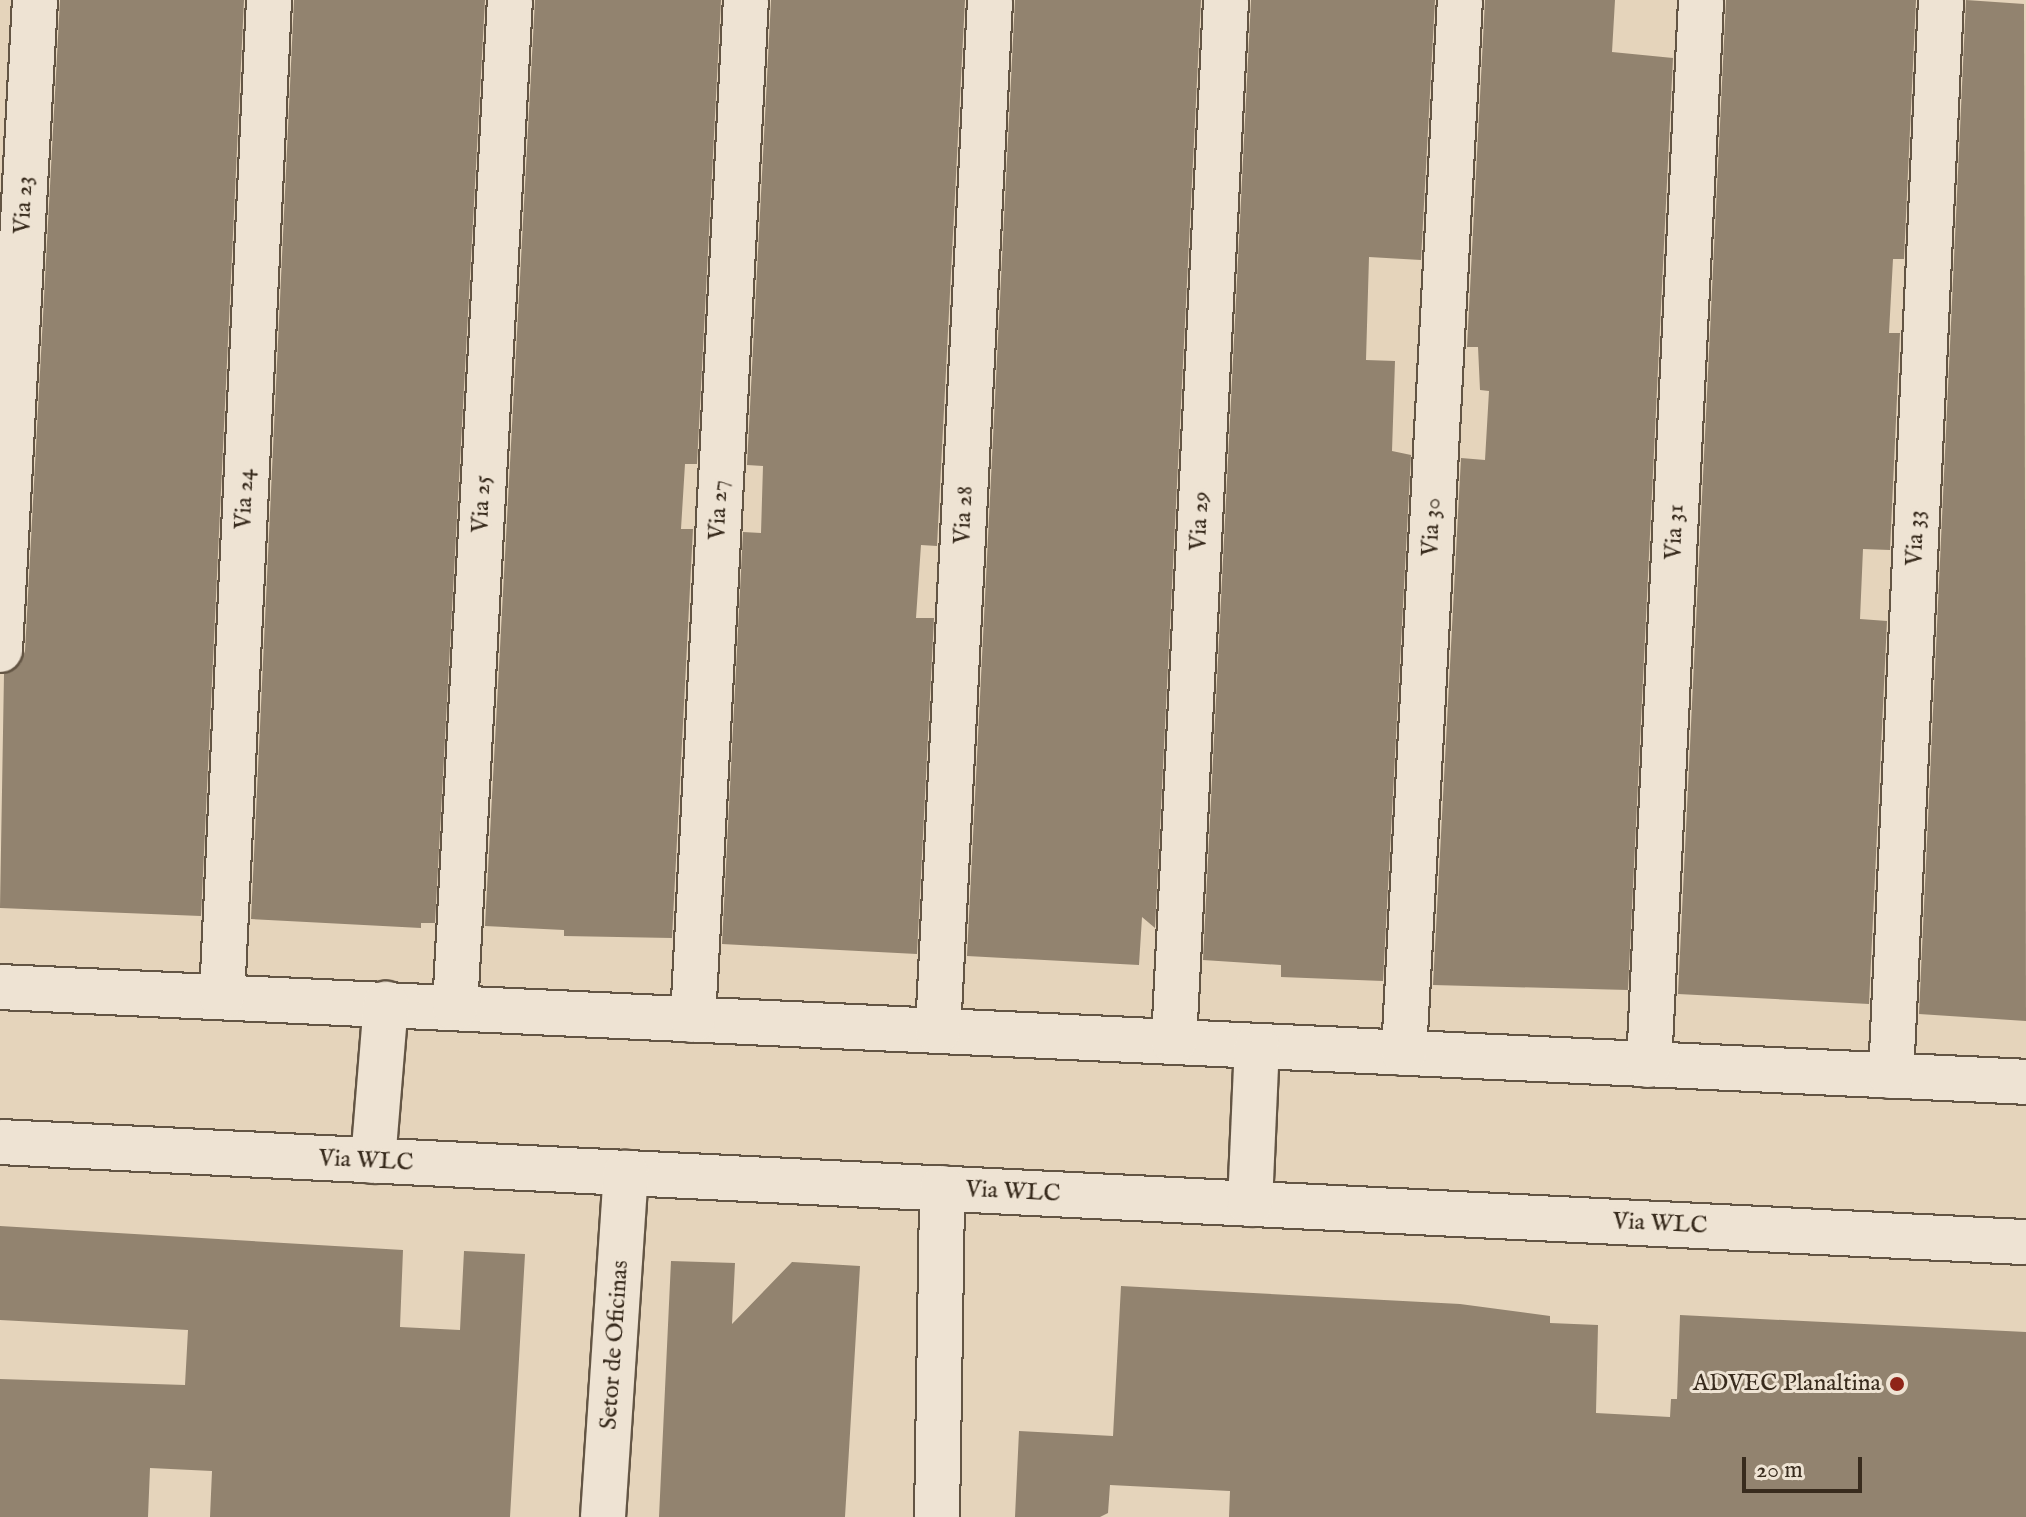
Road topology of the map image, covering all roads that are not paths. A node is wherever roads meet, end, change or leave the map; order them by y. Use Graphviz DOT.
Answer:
graph roads {
  1 [pos="35,0"];
  2 [pos="269,0"];
  3 [pos="510,0"];
  4 [pos="746,0"];
  5 [pos="990,0"];
  6 [pos="1226,0"];
  7 [pos="1460,0"];
  8 [pos="1701,0"];
  9 [pos="1941,0"];
  10 [pos="0,650"];
  11 [pos="0,987"];
  12 [pos="222,997"];
  13 [pos="386,1004"];
  14 [pos="455,1008"];
  15 [pos="693,1020"];
  16 [pos="938,1031"];
  17 [pos="1174,1042"];
  18 [pos="1257,1046"];
  19 [pos="1404,1053"];
  20 [pos="1649,1065"];
  21 [pos="1891,1076"];
  22 [pos="2026,1082"];
  23 [pos="0,1142"];
  24 [pos="373,1161"];
  25 [pos="626,1173"];
  26 [pos="942,1188"];
  27 [pos="1250,1204"];
  28 [pos="2026,1242"];
  29 [pos="603,1517"];
  30 [pos="937,1517"];
  1 -- 10 [label="street, Via 23"];
  2 -- 12 [label="street, Via 24"];
  3 -- 14 [label="street, Via 25"];
  4 -- 15 [label="street, Via 27"];
  5 -- 16 [label="street, Via 28"];
  6 -- 17 [label="street, Via 29"];
  7 -- 19 [label="street, Via 30"];
  8 -- 20 [label="street, Via 31"];
  9 -- 21 [label="street, Via 33"];
  11 -- 12 [label="street"];
  12 -- 13 [label="street"];
  13 -- 14 [label="street"];
  13 -- 24 [label="street"];
  14 -- 15 [label="street"];
  15 -- 16 [label="street"];
  16 -- 17 [label="street"];
  17 -- 18 [label="street"];
  18 -- 19 [label="street"];
  18 -- 27 [label="street"];
  19 -- 20 [label="street"];
  20 -- 21 [label="street"];
  21 -- 22 [label="street"];
  23 -- 24 [label="street, Via WLC"];
  24 -- 25 [label="street, Via WLC"];
  25 -- 26 [label="street, Via WLC"];
  25 -- 29 [label="street, Setor de Oficinas"];
  26 -- 27 [label="street, Via WLC"];
  26 -- 30 [label="street"];
  27 -- 28 [label="street, Via WLC"];
}
